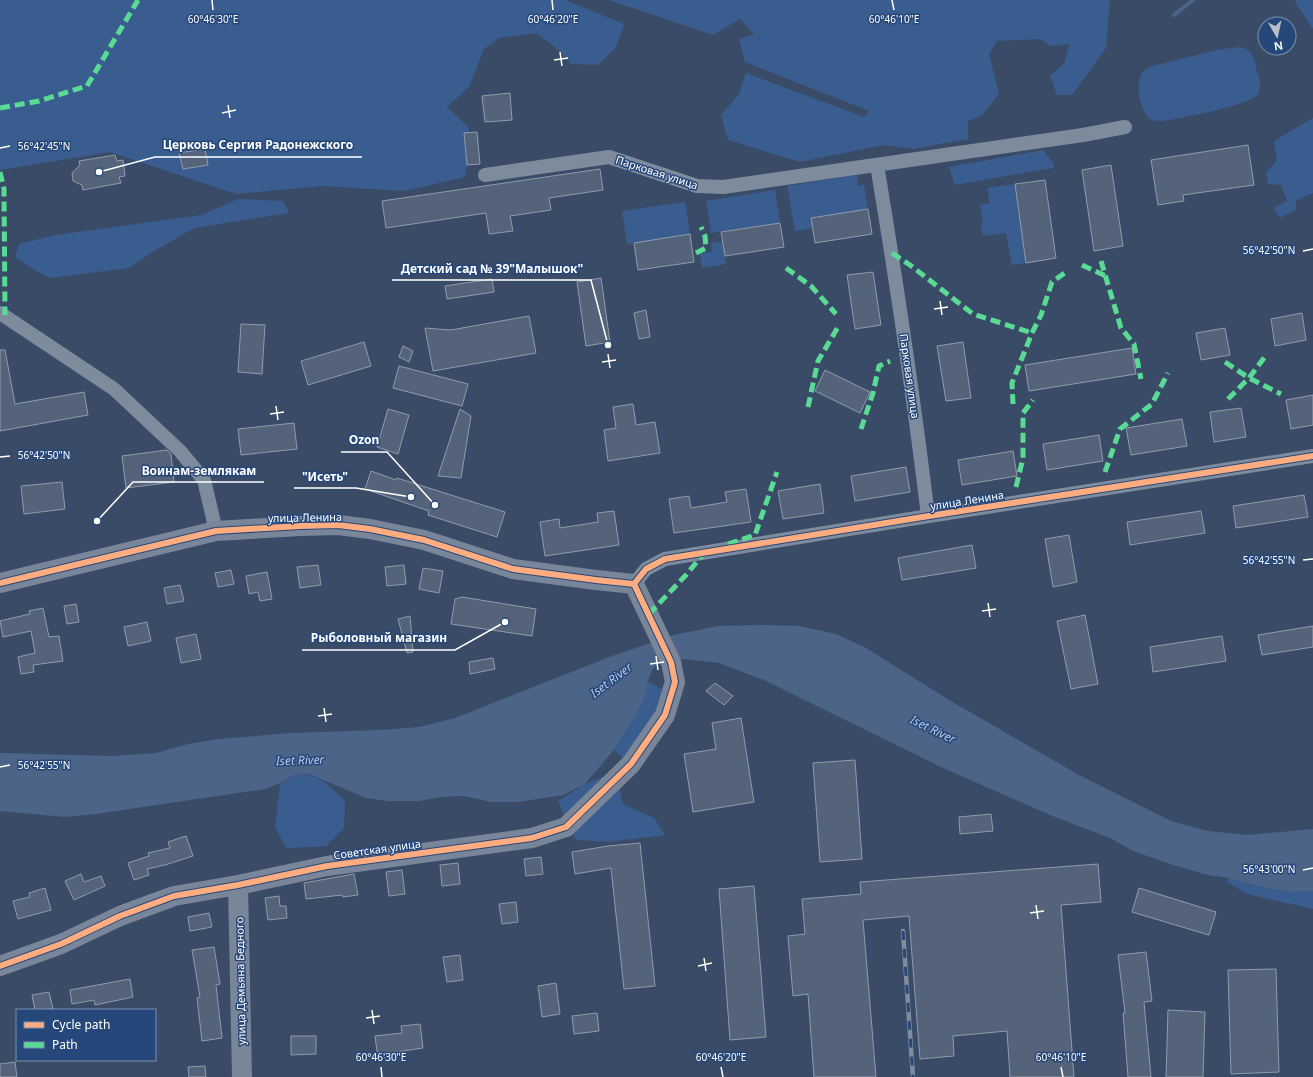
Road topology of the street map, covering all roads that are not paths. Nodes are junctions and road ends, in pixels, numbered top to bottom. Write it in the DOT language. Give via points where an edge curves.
graph roads {
  1 [pos="1126,127"];
  2 [pos="877,165"];
  3 [pos="485,175"];
  4 [pos="0,313"];
  5 [pos="1313,456"];
  6 [pos="929,516"];
  7 [pos="216,531"];
  8 [pos="0,583"];
  9 [pos="634,584"];
  10 [pos="238,885"];
  11 [pos="0,966"];
  12 [pos="242,1077"];
  1 -- 2 [label="street, Парковая улица"];
  2 -- 3 [label="street, Парковая улица" via="723,188 697,186 609,157"];
  2 -- 6 [label="street, Парковая улица"];
  4 -- 7 [label="street" via="114,389 180,451 204,480"];
  5 -- 6 [label="street, улица Ленина"];
  6 -- 9 [label="street, улица Ленина" via="666,559 646,569"];
  7 -- 8 [label="street, улица Ленина"];
  7 -- 9 [label="street, улица Ленина" via="338,525 370,529 424,540 513,569"];
  9 -- 10 [label="street, Советская улица" via="671,662 675,682 664,715 631,764 566,827 532,838 327,866"];
  10 -- 11 [label="street, Советская улица" via="174,896 120,916 61,944"];
  10 -- 12 [label="street, улица Демьяна Бедного"];
}
